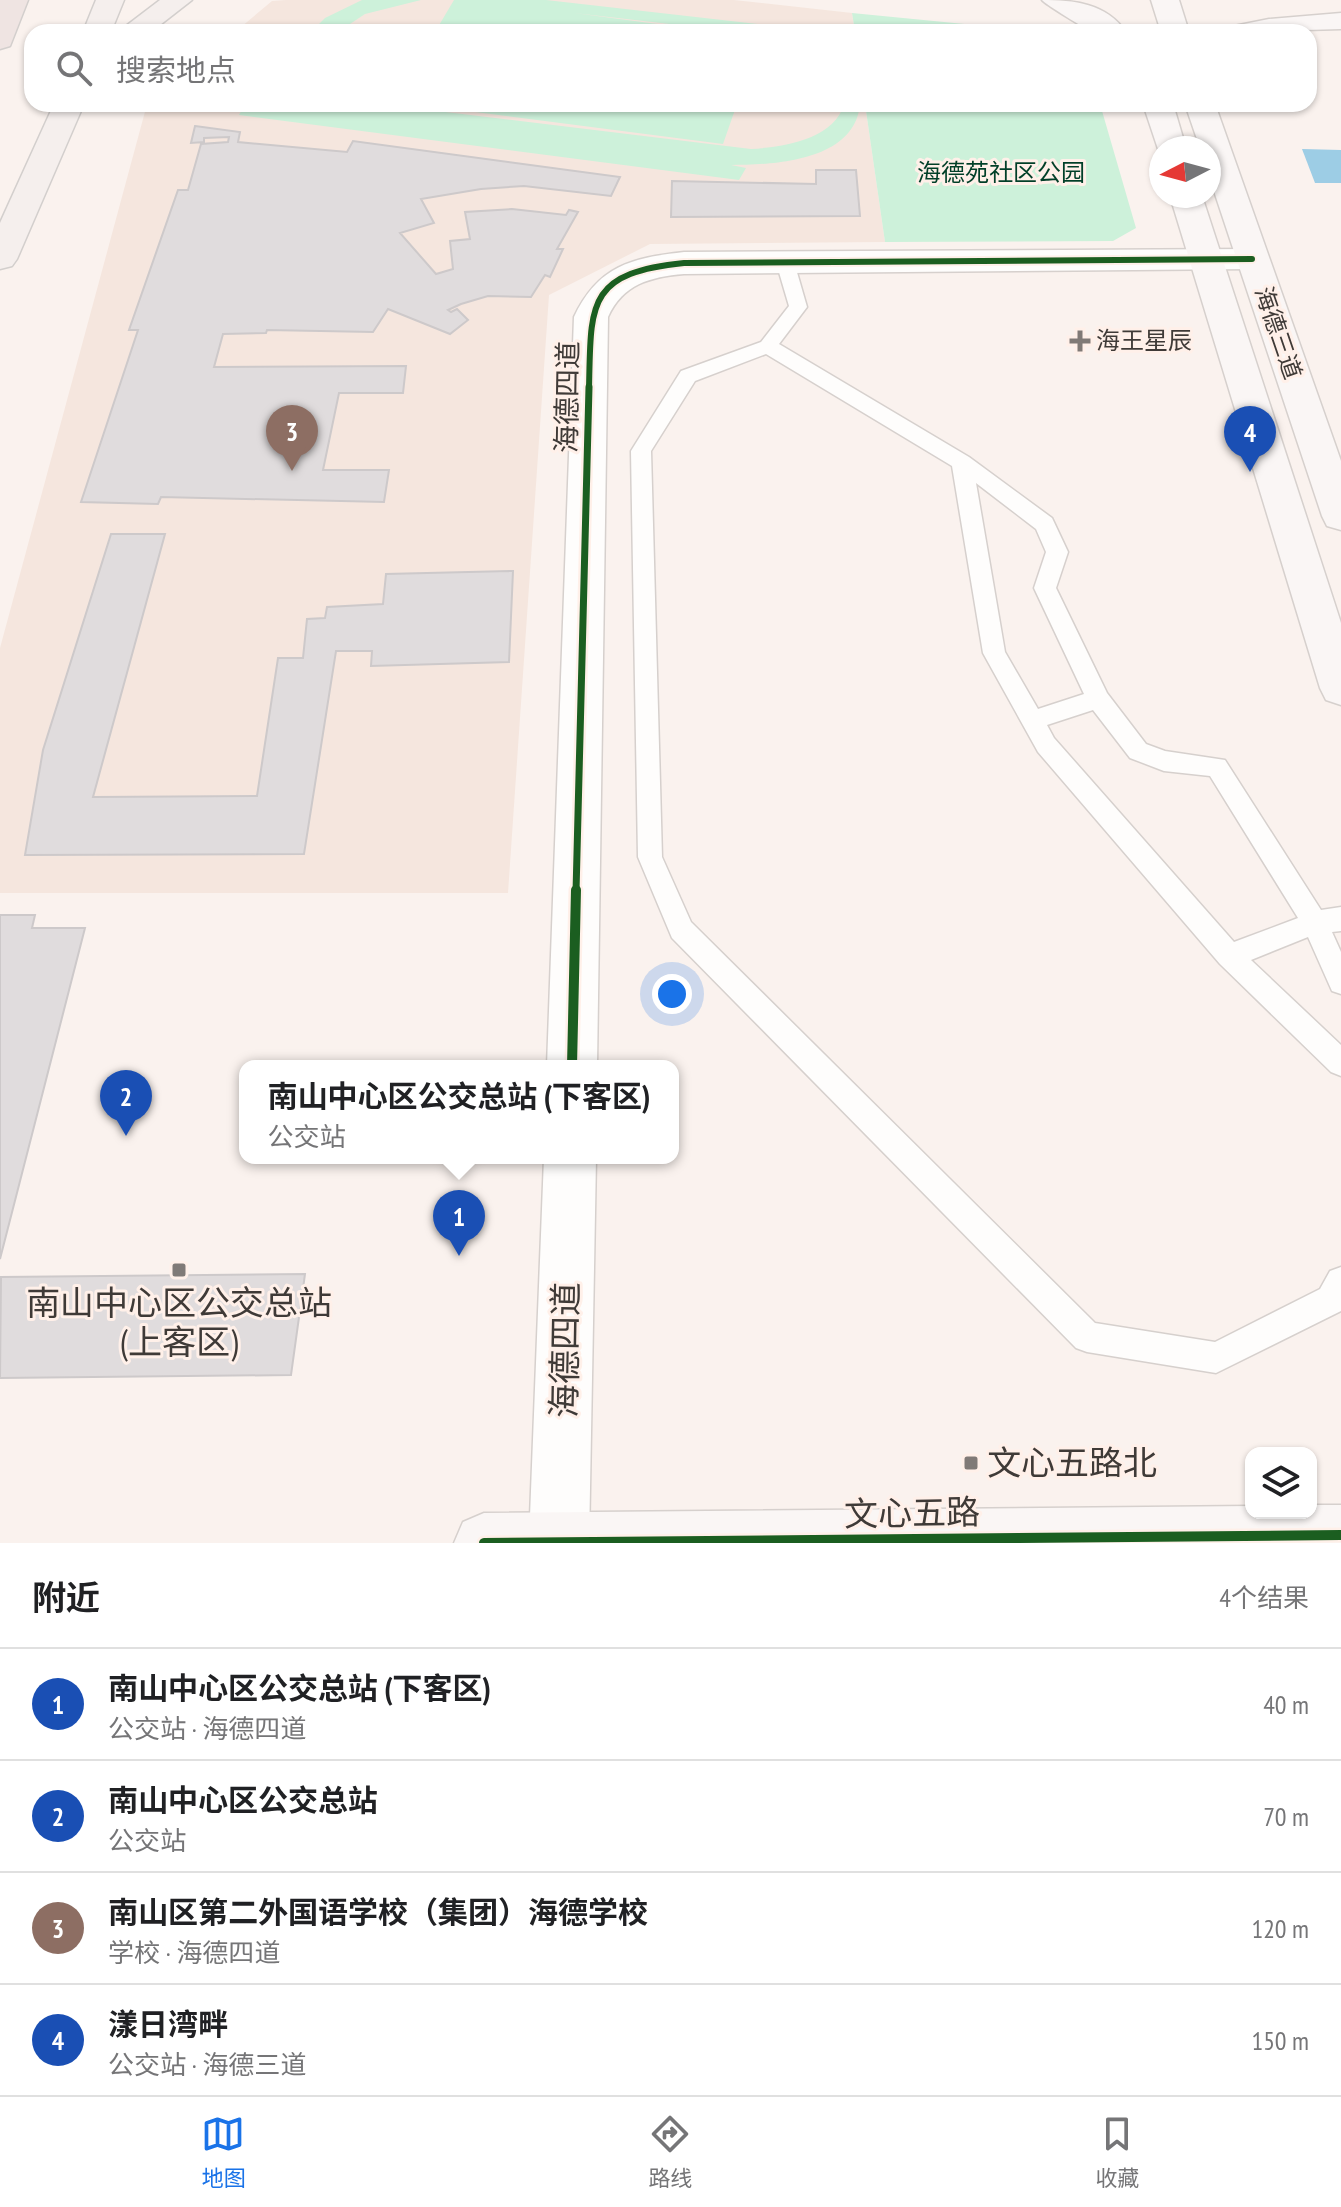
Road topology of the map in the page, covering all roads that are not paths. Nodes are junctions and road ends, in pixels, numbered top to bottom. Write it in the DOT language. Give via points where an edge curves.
graph roads {
  1 [pos="14,0"];
  2 [pos="110,0"];
  3 [pos="178,0"];
  4 [pos="1056,0"];
  5 [pos="1165,0"];
  6 [pos="1268,2"];
  7 [pos="1341,12"];
  8 [pos="1341,21"];
  9 [pos="100,24"];
  10 [pos="144,24"];
  11 [pos="1118,24"];
  12 [pos="1172,24"];
  13 [pos="1305,24"];
  14 [pos="0,40"];
  15 [pos="66,112"];
  16 [pos="1160,112"];
  17 [pos="1203,112"];
  18 [pos="1167,136"];
  19 [pos="1190,208"];
  20 [pos="0,259"];
  21 [pos="1205,259"];
  22 [pos="1252,259"];
  23 [pos="785,262"];
  24 [pos="768,346"];
  25 [pos="962,462"];
  26 [pos="1341,516"];
  27 [pos="1338,670"];
  28 [pos="1098,699"];
  29 [pos="1032,720"];
  30 [pos="1341,919"];
  31 [pos="1315,923"];
  32 [pos="1229,956"];
  33 [pos="1341,982"];
  34 [pos="572,1060"];
  35 [pos="1341,1063"];
  36 [pos="570,1164"];
  37 [pos="1341,1282"];
  38 [pos="1341,1535"];
  39 [pos="559,1542"];
  40 [pos="484,1543"];
  1 -- 14 [label="highway"];
  2 -- 9 [label="main road"];
  3 -- 10 [label="main road"];
  4 -- 11 [label="main road"];
  5 -- 12 [label="main road"];
  6 -- 7 [label="main road"];
  8 -- 13 [label="main road"];
  15 -- 20 [label="main road"];
  16 -- 18 [label="main road"];
  17 -- 22 [label="main road, 海德三道"];
  19 -- 21 [label="main road, 海德三道"];
  21 -- 22 [label="street, 海德四道"];
  21 -- 23 [label="street, 海德四道"];
  21 -- 27 [label="main road, 海德三道"];
  22 -- 26 [label="main road, 海德三道"];
  23 -- 24 [label="lane" via="798,307"];
  23 -- 34 [label="street, 海德四道" via="651,266 610,285 591,317"];
  24 -- 25 [label="lane"];
  24 -- 37 [label="lane" via="688,376 641,451 650,857 681,930 1087,1337 1216,1358 1331,1300"];
  25 -- 28 [label="lane" via="1045,524 1057,552 1045,588"];
  25 -- 29 [label="lane" via="994,653"];
  28 -- 29 [label="lane"];
  28 -- 31 [label="lane" via="1138,751 1164,761 1217,767"];
  29 -- 32 [label="lane" via="1046,745"];
  30 -- 31 [label="lane"];
  31 -- 32 [label="lane"];
  31 -- 33 [label="lane"];
  32 -- 35 [label="lane"];
  36 -- 39 [label="street, 海德四道"];
  38 -- 39 [label="main road, 文心五路"];
  39 -- 40 [label="main road, 文心五路"];
}
